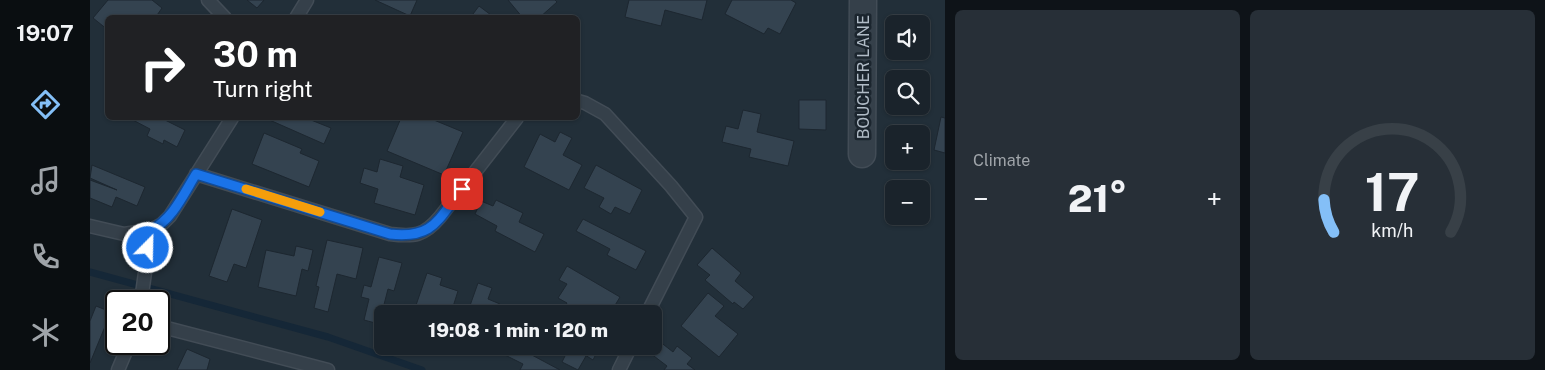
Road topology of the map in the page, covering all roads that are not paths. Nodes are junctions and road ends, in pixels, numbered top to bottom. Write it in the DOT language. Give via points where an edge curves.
graph roads {
  1 [pos="208,0"];
  2 [pos="307,0"];
  3 [pos="863,0"];
  4 [pos="222,15"];
  5 [pos="298,15"];
  6 [pos="580,102"];
  7 [pos="231,120"];
  8 [pos="515,120"];
  9 [pos="862,154"];
  10 [pos="196,174"];
  11 [pos="90,226"];
  12 [pos="151,230"];
  13 [pos="143,290"];
  14 [pos="652,305"];
  15 [pos="170,329"];
  16 [pos="124,355"];
  17 [pos="626,355"];
  18 [pos="118,370"];
  19 [pos="328,370"];
  20 [pos="619,370"];
  1 -- 4 [label="lane"];
  2 -- 5 [label="lane"];
  3 -- 9 [label="street, BOUCHER LANE"];
  6 -- 14 [label="lane" via="604,114 696,217"];
  7 -- 10 [label="lane"];
  8 -- 10 [label="lane" via="440,218 418,234 390,234"];
  10 -- 12 [label="lane" via="170,216"];
  11 -- 12 [label="lane" via="124,234"];
  12 -- 13 [label="lane"];
  15 -- 19 [label="lane"];
  16 -- 18 [label="lane"];
  17 -- 20 [label="lane"];
}
